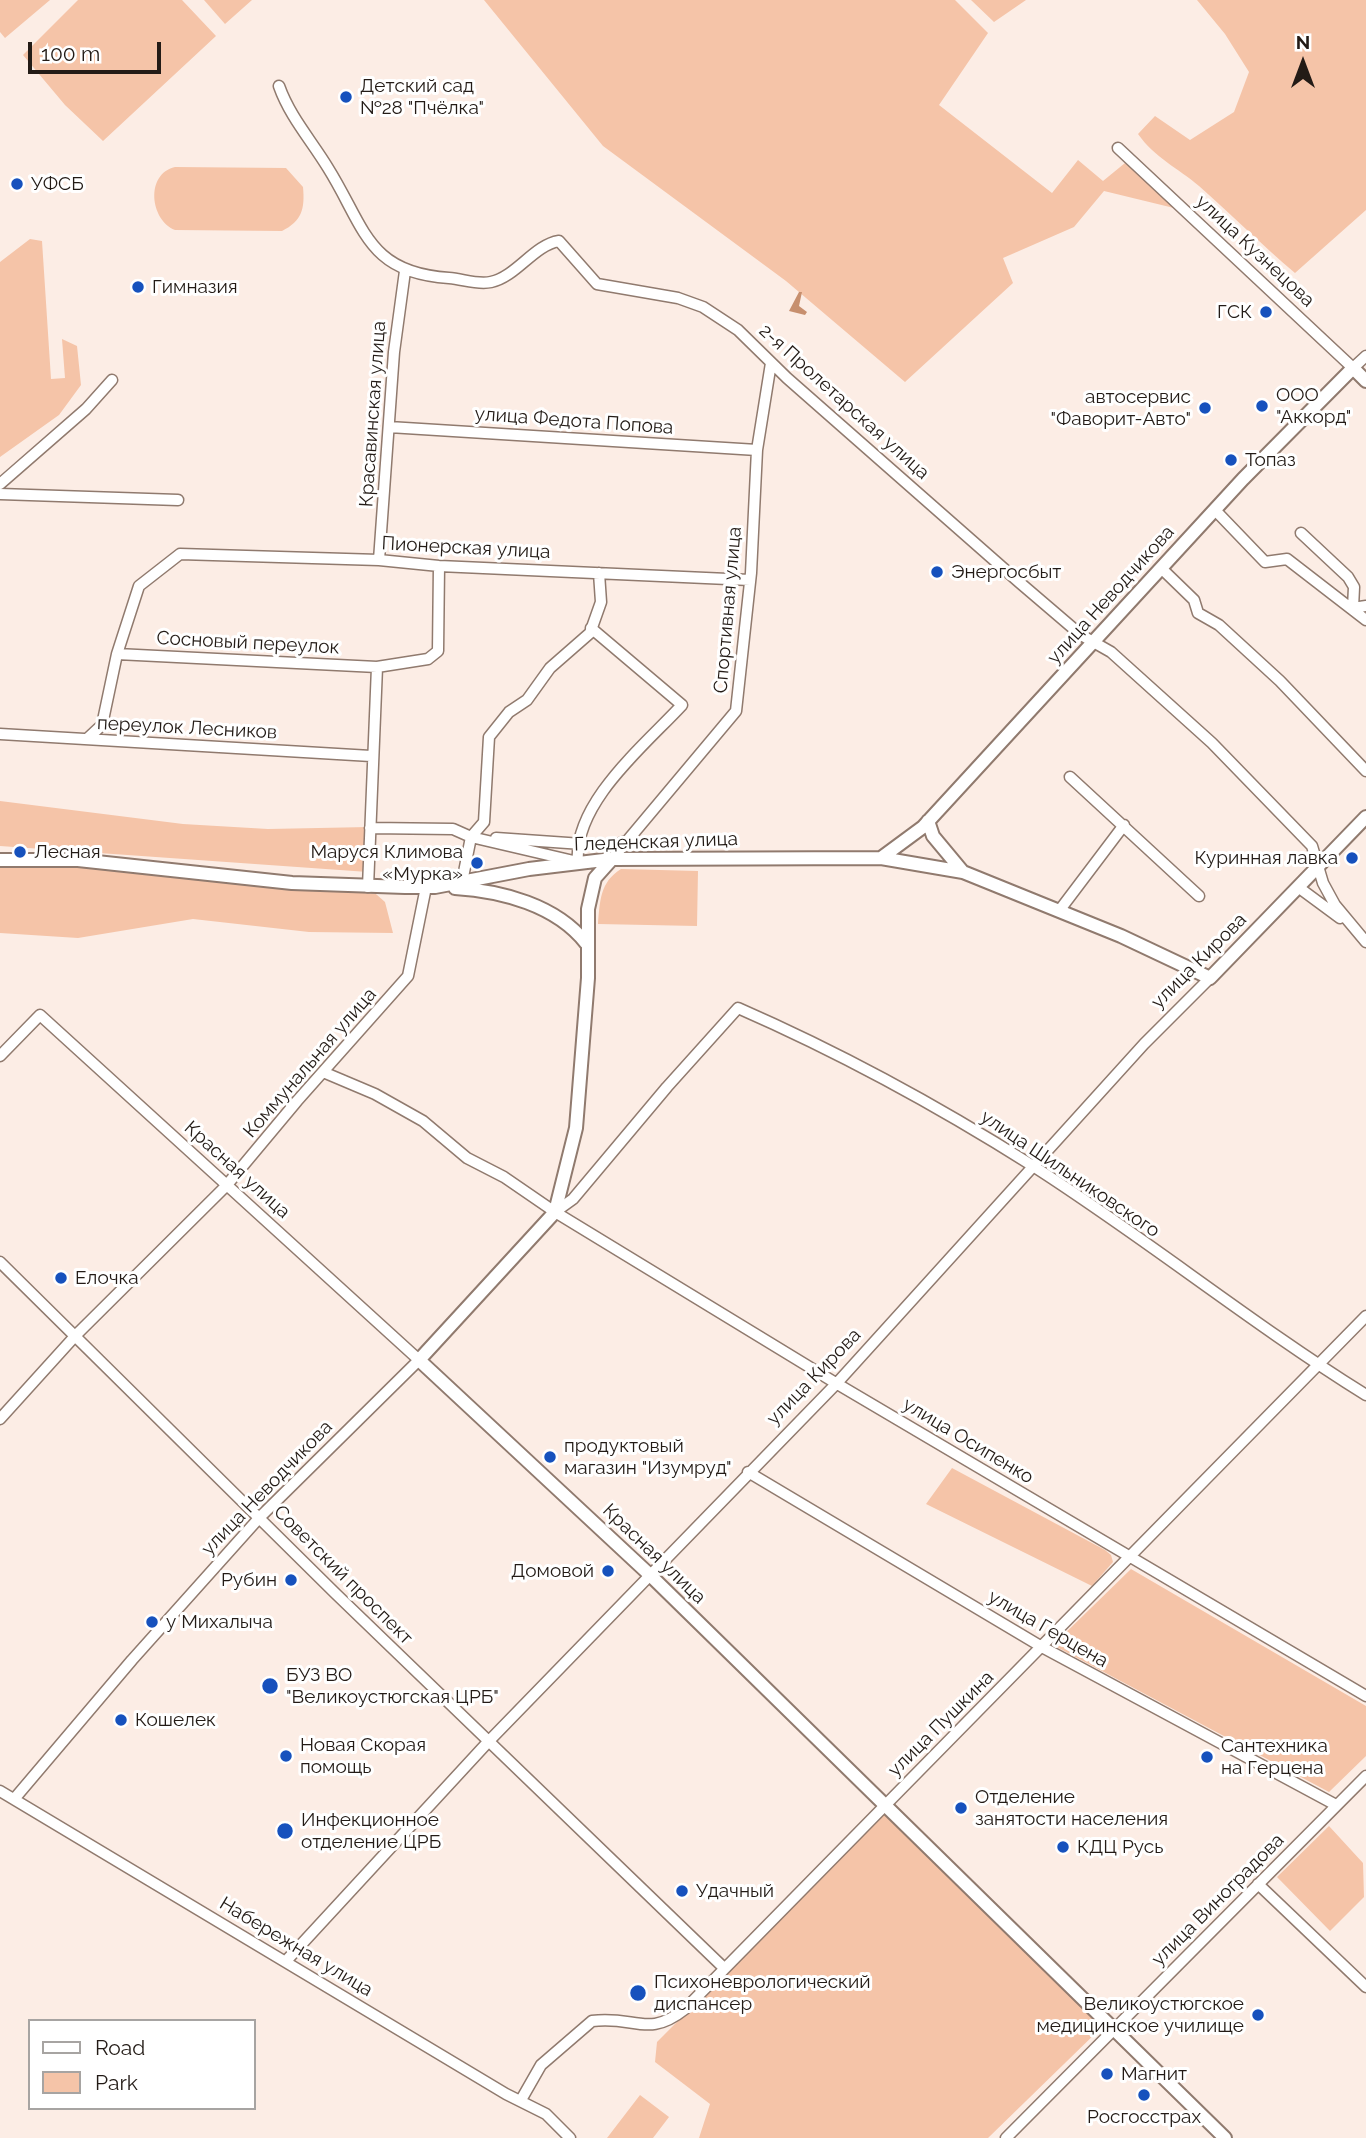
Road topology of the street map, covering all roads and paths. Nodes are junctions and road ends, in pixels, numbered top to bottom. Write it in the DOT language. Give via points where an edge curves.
graph roads {
  1 [pos="279,86"];
  2 [pos="1118,148"];
  3 [pos="405,271"];
  4 [pos="1366,356"];
  5 [pos="771,363"];
  6 [pos="1353,368"];
  7 [pos="112,380"];
  8 [pos="1366,382"];
  9 [pos="388,427"];
  10 [pos="757,450"];
  11 [pos="0,484"];
  12 [pos="0,494"];
  13 [pos="178,500"];
  14 [pos="1215,510"];
  15 [pos="1301,533"];
  16 [pos="379,560"];
  17 [pos="439,566"];
  18 [pos="1161,568"];
  19 [pos="599,573"];
  20 [pos="750,580"];
  21 [pos="1366,606"];
  22 [pos="1353,608"];
  23 [pos="1366,620"];
  24 [pos="591,628"];
  25 [pos="1093,643"];
  26 [pos="117,654"];
  27 [pos="377,667"];
  28 [pos="0,734"];
  29 [pos="87,739"];
  30 [pos="371,756"];
  31 [pos="1366,771"];
  32 [pos="1070,777"];
  33 [pos="1366,817"];
  34 [pos="928,821"];
  35 [pos="1124,825"];
  36 [pos="370,828"];
  37 [pos="471,837"];
  38 [pos="630,840"];
  39 [pos="579,843"];
  40 [pos="881,858"];
  41 [pos="612,859"];
  42 [pos="0,860"];
  43 [pos="578,862"];
  44 [pos="1318,866"];
  45 [pos="963,872"];
  46 [pos="462,882"];
  47 [pos="368,887"];
  48 [pos="430,887"];
  49 [pos="1298,887"];
  50 [pos="1199,896"];
  51 [pos="1059,911"];
  52 [pos="1346,922"];
  53 [pos="1366,942"];
  54 [pos="586,943"];
  55 [pos="1210,978"];
  56 [pos="738,1008"];
  57 [pos="0,1056"];
  58 [pos="323,1072"];
  59 [pos="1034,1167"];
  60 [pos="226,1186"];
  61 [pos="555,1212"];
  62 [pos="0,1262"];
  63 [pos="1366,1316"];
  64 [pos="76,1335"];
  65 [pos="419,1360"];
  66 [pos="1320,1366"];
  67 [pos="837,1384"];
  68 [pos="1366,1395"];
  69 [pos="0,1419"];
  70 [pos="748,1472"];
  71 [pos="260,1517"];
  72 [pos="1130,1558"];
  73 [pos="650,1575"];
  74 [pos="1042,1647"];
  75 [pos="1366,1696"];
  76 [pos="488,1742"];
  77 [pos="1366,1776"];
  78 [pos="0,1791"];
  79 [pos="15,1798"];
  80 [pos="885,1805"];
  81 [pos="1336,1805"];
  82 [pos="1258,1884"];
  83 [pos="286,1961"];
  84 [pos="724,1968"];
  85 [pos="1366,1987"];
  86 [pos="1115,2030"];
  87 [pos="521,2100"];
  88 [pos="570,2138"];
  89 [pos="1006,2138"];
  90 [pos="1225,2138"];
  1 -- 3 [label="street, 2-я Пролетарская улица" via="286,106 330,170 363,232 390,263"];
  2 -- 6 [label="street, улица Кузнецова"];
  3 -- 5 [label="street, 2-я Пролетарская улица" via="496,281 559,241 597,284 703,307 738,330"];
  3 -- 9 [label="street, Красавинская улица"];
  4 -- 6 [label="street, улица Неводчикова"];
  5 -- 10 [label="street, Спортивная улица"];
  5 -- 25 [label="street, 2-я Пролетарская улица"];
  6 -- 8 [label="main road, улица Кузнецова"];
  6 -- 14 [label="main road, улица Неводчикова"];
  7 -- 11 [label="street" via="86,409"];
  9 -- 10 [label="street, улица Федота Попова"];
  9 -- 16 [label="street, Красавинская улица"];
  10 -- 20 [label="street, Спортивная улица"];
  12 -- 13 [label="street"];
  14 -- 18 [label="main road, улица Неводчикова"];
  14 -- 22 [label="street" via="1265,562 1287,559"];
  15 -- 22 [label="street" via="1348,577 1354,587"];
  16 -- 17 [label="street, Пионерская улица"];
  16 -- 26 [label="street, Пионерская улица" via="180,554 139,586"];
  17 -- 19 [label="street, Пионерская улица"];
  17 -- 27 [label="street" via="438,651 428,659"];
  18 -- 25 [label="main road, улица Неводчикова"];
  18 -- 31 [label="street" via="1194,600 1199,613 1220,625 1270,671"];
  19 -- 20 [label="street, Пионерская улица"];
  19 -- 24 [label="street" via="601,602"];
  20 -- 38 [label="street, Спортивная улица" via="736,711"];
  21 -- 22 [label="street"];
  22 -- 23 [label="street"];
  24 -- 37 [label="street" via="489,737 484,822"];
  24 -- 39 [label="street" via="682,705 593,803"];
  25 -- 34 [label="main road, улица Неводчикова"];
  25 -- 44 [label="street, 2-я Пролетарская улица" via="1111,652 1212,743 1312,846"];
  26 -- 27 [label="street, Сосновый переулок"];
  26 -- 29 [label="street" via="102,725"];
  27 -- 30 [label="street"];
  28 -- 29 [label="street, переулок Лесников"];
  29 -- 30 [label="street, переулок Лесников"];
  30 -- 36 [label="street"];
  32 -- 35 [label="street"];
  33 -- 44 [label="main road, улица Кирова"];
  34 -- 40 [label="main road, улица Неводчикова"];
  34 -- 45 [label="main road" via="933,836"];
  35 -- 50 [label="street"];
  35 -- 51 [label="street"];
  36 -- 37 [label="street" via="453,829"];
  36 -- 47 [label="street"];
  37 -- 39 [label="street"];
  37 -- 43 [label="street"];
  37 -- 46 [label="street"];
  38 -- 39 [label="street" via="611,846"];
  38 -- 41 [label="street, Спортивная улица"];
  39 -- 43 [label="street"];
  40 -- 41 [label="main road, Гледенская улица"];
  40 -- 45 [label="main road, Гледенская улица"];
  41 -- 43 [label="main road, Гледенская улица"];
  41 -- 54 [label="main road, улица Неводчикова" via="591,890"];
  42 -- 47 [label="main road, Гледенская улица" via="78,860"];
  43 -- 46 [label="main road, Гледенская улица"];
  44 -- 49 [label="main road, улица Кирова"];
  44 -- 52 [label="street, 2-я Пролетарская улица"];
  45 -- 51 [label="main road, Гледенская улица"];
  46 -- 48 [label="main road, Гледенская улица"];
  47 -- 48 [label="main road, Гледенская улица"];
  48 -- 54 [label="main road" via="492,893 520,901 566,923"];
  48 -- 58 [label="street, Коммунальная улица" via="408,976"];
  49 -- 52 [label="street, 2-я Пролетарская улица"];
  49 -- 55 [label="main road, улица Кирова"];
  51 -- 55 [label="main road, Гледенская улица"];
  52 -- 53 [label="street, 2-я Пролетарская улица"];
  54 -- 61 [label="main road, улица Неводчикова" via="588,991 576,1128"];
  55 -- 59 [label="street, улица Кирова"];
  56 -- 59 [label="street, улица Шильниковского" via="892,1082"];
  56 -- 61 [label="street, улица Неводчикова" via="573,1199"];
  57 -- 60 [label="street, Красная улица" via="40,1015"];
  58 -- 60 [label="street, Коммунальная улица"];
  58 -- 61 [label="street, улица Осипенко" via="423,1121 467,1158"];
  59 -- 66 [label="street, улица Шильниковского"];
  59 -- 67 [label="street, улица Кирова"];
  60 -- 64 [label="street, Коммунальная улица"];
  60 -- 65 [label="street, Красная улица"];
  61 -- 65 [label="main road, улица Неводчикова"];
  61 -- 67 [label="street, улица Осипенко"];
  62 -- 64 [label="street, Советский проспект"];
  63 -- 66 [label="street, улица Пушкина"];
  64 -- 69 [label="street, Коммунальная улица"];
  64 -- 71 [label="street, Советский проспект"];
  65 -- 71 [label="street, улица Неводчикова"];
  65 -- 73 [label="main road, Красная улица"];
  66 -- 68 [label="street, улица Шильниковского"];
  66 -- 72 [label="street, улица Пушкина"];
  67 -- 70 [label="street, улица Кирова"];
  67 -- 72 [label="street, улица Осипенко"];
  70 -- 73 [label="street, улица Кирова"];
  70 -- 74 [label="street, улица Герцена"];
  71 -- 76 [label="street, Советский проспект"];
  71 -- 79 [label="street, улица Неводчикова"];
  72 -- 74 [label="street, улица Пушкина"];
  72 -- 75 [label="street, улица Осипенко"];
  73 -- 76 [label="street, улица Кирова"];
  73 -- 80 [label="main road, Красная улица"];
  74 -- 80 [label="street, улица Пушкина"];
  74 -- 81 [label="street, улица Герцена"];
  76 -- 83 [label="street, улица Кирова"];
  76 -- 84 [label="street, Советский проспект"];
  77 -- 81 [label="street, улица Виноградова"];
  78 -- 79 [label="street, Набережная улица"];
  79 -- 83 [label="street, Набережная улица"];
  80 -- 84 [label="street, улица Пушкина"];
  80 -- 86 [label="main road, Красная улица"];
  81 -- 82 [label="street, улица Виноградова"];
  82 -- 85 [label="street"];
  82 -- 86 [label="street, улица Виноградова"];
  83 -- 87 [label="street, Набережная улица"];
  84 -- 87 [label="street, улица Пушкина" via="667,2023 650,2026 608,2019 584,2025 541,2065"];
  86 -- 89 [label="street, улица Виноградова"];
  86 -- 90 [label="main road, Красная улица"];
  87 -- 88 [label="street, Набережная улица" via="546,2113"];
}
